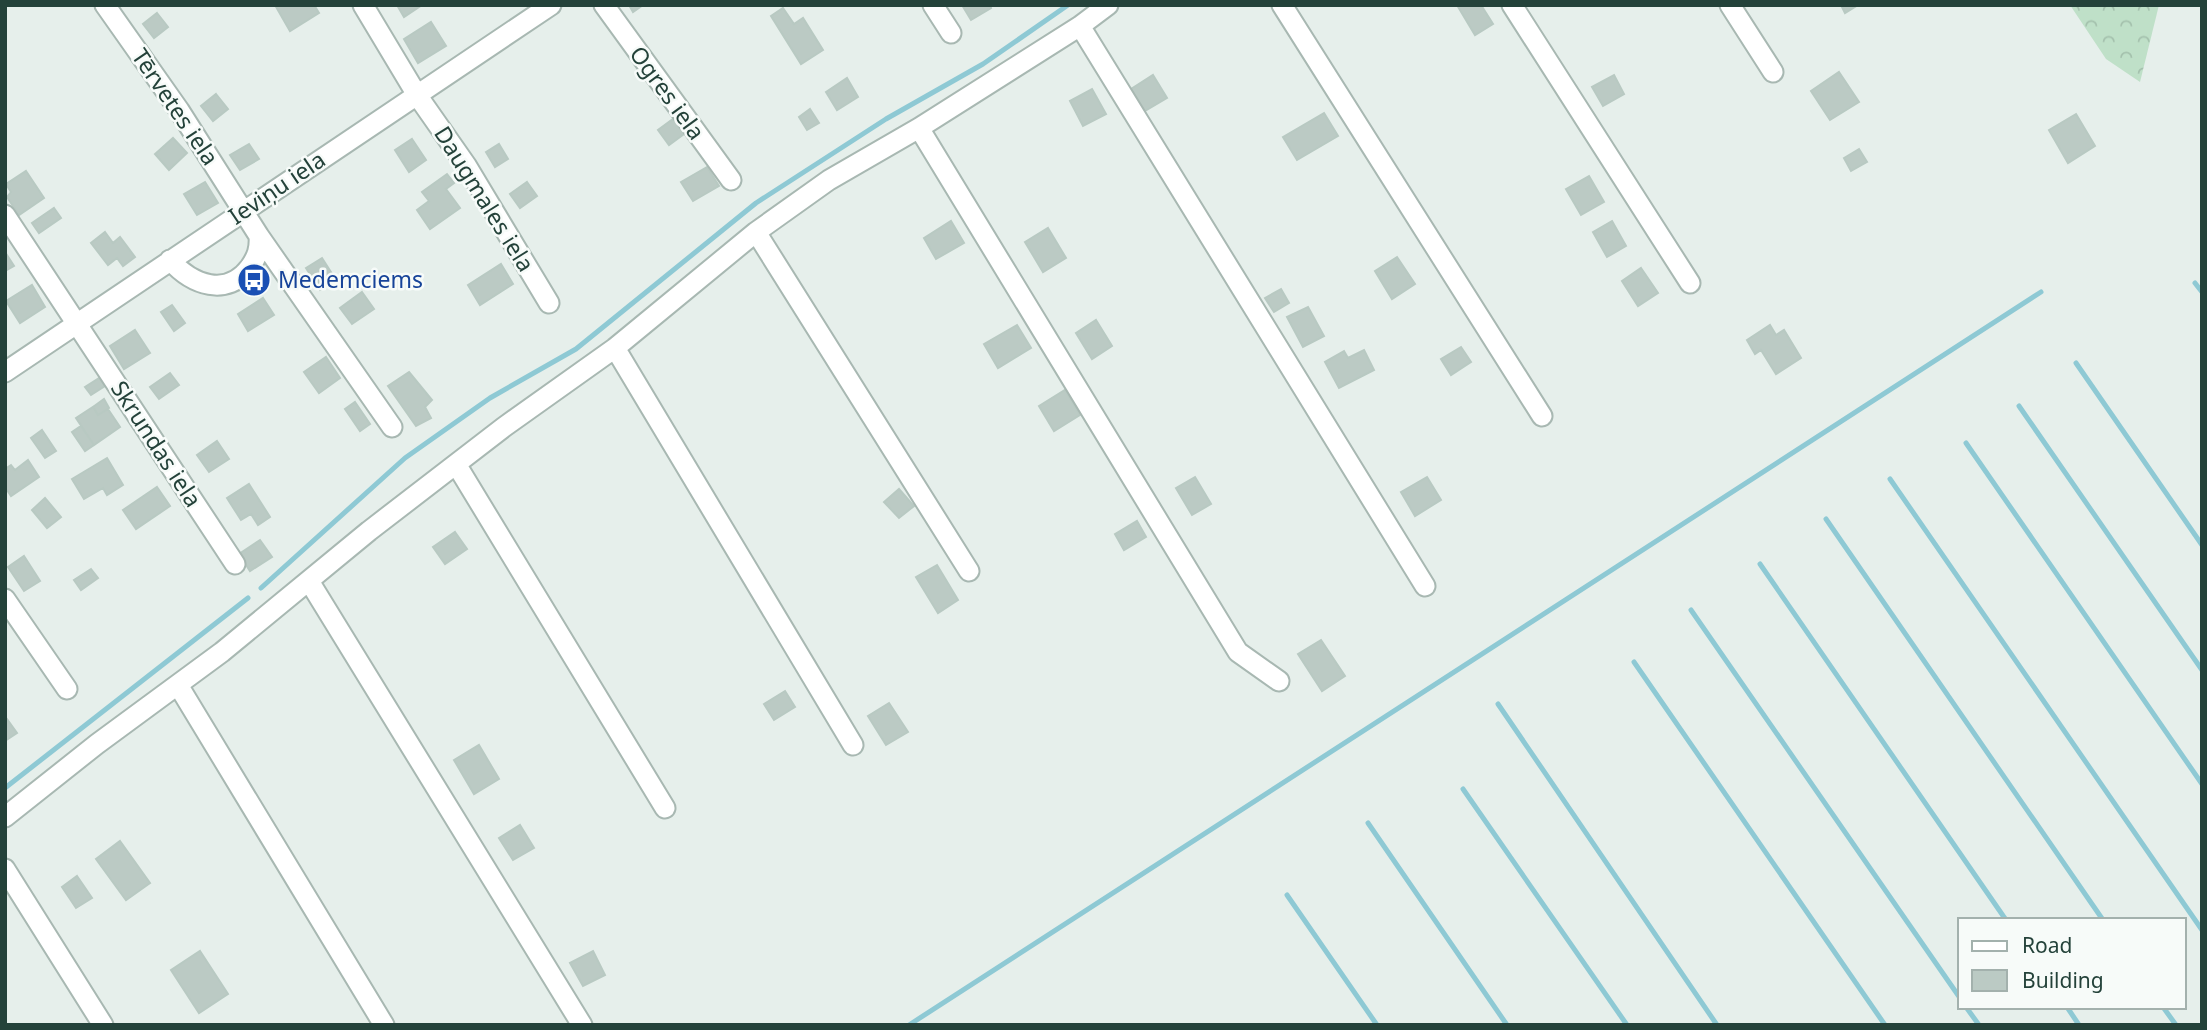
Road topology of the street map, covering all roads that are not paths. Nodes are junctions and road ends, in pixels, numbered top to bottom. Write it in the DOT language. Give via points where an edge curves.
graph roads {
  1 [pos="105,5"];
  2 [pos="363,5"];
  3 [pos="551,5"];
  4 [pos="604,5"];
  5 [pos="933,5"];
  6 [pos="1108,5"];
  7 [pos="1282,5"];
  8 [pos="1512,5"];
  9 [pos="1730,5"];
  10 [pos="1080,26"];
  11 [pos="951,33"];
  12 [pos="1773,72"];
  13 [pos="417,95"];
  14 [pos="919,128"];
  15 [pos="731,180"];
  16 [pos="244,210"];
  17 [pos="5,215"];
  18 [pos="755,232"];
  19 [pos="259,236"];
  20 [pos="170,260"];
  21 [pos="1690,283"];
  22 [pos="549,303"];
  23 [pos="78,325"];
  24 [pos="615,348"];
  25 [pos="5,372"];
  26 [pos="1542,416"];
  27 [pos="392,427"];
  28 [pos="456,464"];
  29 [pos="235,564"];
  30 [pos="970,571"];
  31 [pos="309,581"];
  32 [pos="1425,586"];
  33 [pos="5,599"];
  34 [pos="1279,681"];
  35 [pos="178,685"];
  36 [pos="66,689"];
  37 [pos="853,745"];
  38 [pos="664,808"];
  39 [pos="5,817"];
  40 [pos="5,869"];
  41 [pos="103,1025"];
  42 [pos="384,1025"];
  43 [pos="582,1025"];
  1 -- 16 [label="street, Tērvetes iela"];
  2 -- 13 [label="street, Daugmales iela"];
  3 -- 13 [label="street, Ieviņu iela"];
  4 -- 15 [label="street, Ogres iela"];
  5 -- 11 [label="street"];
  6 -- 10 [label="street"];
  7 -- 26 [label="street"];
  8 -- 21 [label="street"];
  9 -- 12 [label="street"];
  10 -- 14 [label="street"];
  10 -- 32 [label="street"];
  13 -- 16 [label="street, Ieviņu iela"];
  13 -- 22 [label="street, Daugmales iela" via="466,165"];
  14 -- 18 [label="street" via="829,180"];
  14 -- 34 [label="street" via="1238,652"];
  16 -- 19 [label="street, Tērvetes iela"];
  16 -- 20 [label="street, Ieviņu iela"];
  17 -- 23 [label="street, Skrundas iela"];
  18 -- 24 [label="street"];
  18 -- 30 [label="street"];
  19 -- 20 [label="street" via="260,246 251,265 239,280 227,285 202,284"];
  19 -- 27 [label="street, Tērvetes iela"];
  20 -- 23 [label="street, Ieviņu iela"];
  23 -- 25 [label="street, Ieviņu iela"];
  23 -- 29 [label="street, Skrundas iela"];
  24 -- 28 [label="street"];
  24 -- 37 [label="street"];
  28 -- 31 [label="street"];
  28 -- 38 [label="street"];
  31 -- 35 [label="street"];
  31 -- 43 [label="street"];
  33 -- 36 [label="street"];
  35 -- 39 [label="street"];
  35 -- 42 [label="street"];
  40 -- 41 [label="street"];
}
